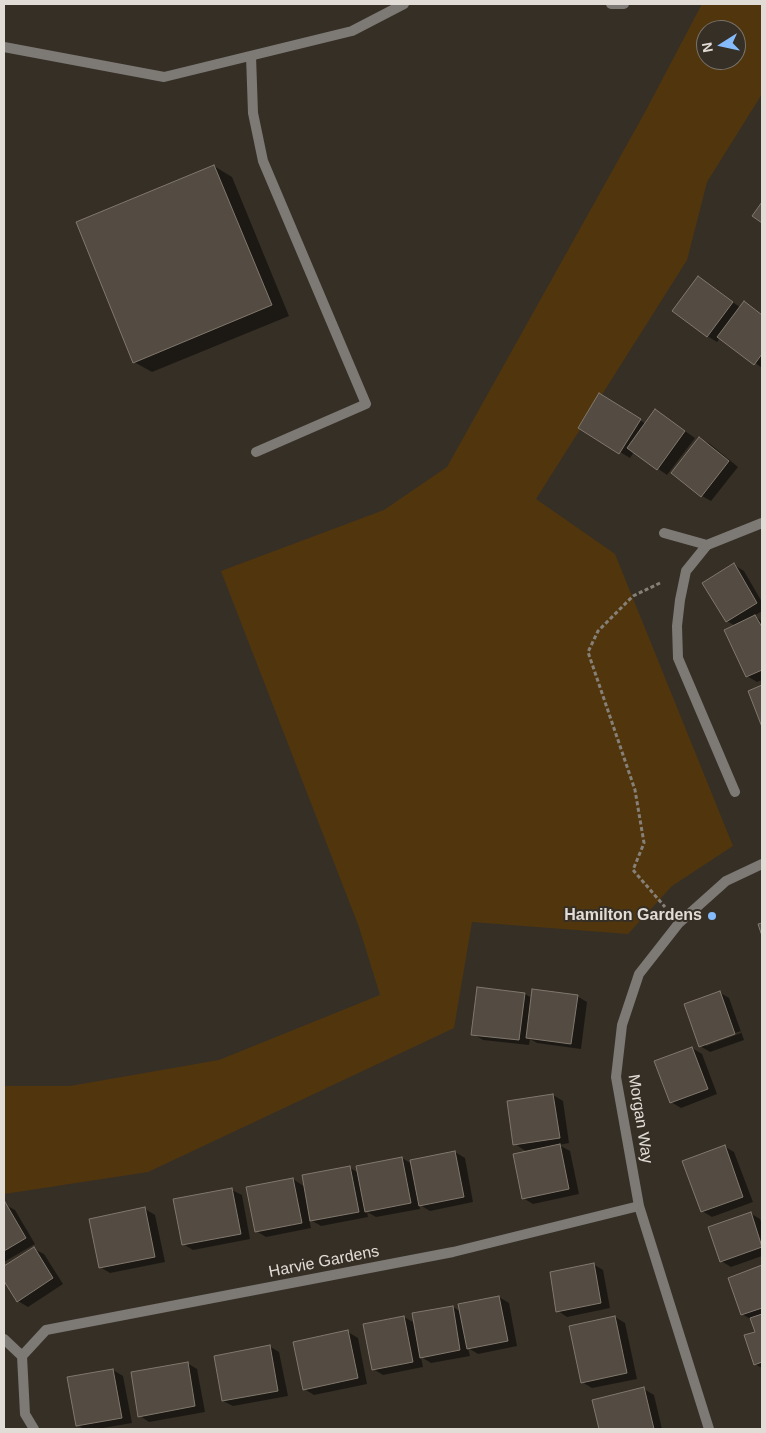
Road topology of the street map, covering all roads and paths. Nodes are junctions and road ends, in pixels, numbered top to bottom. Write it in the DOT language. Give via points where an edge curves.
graph roads {
  1 [pos="404,4"];
  2 [pos="611,4"];
  3 [pos="624,4"];
  4 [pos="4,47"];
  5 [pos="251,56"];
  6 [pos="256,452"];
  7 [pos="762,523"];
  8 [pos="664,532"];
  9 [pos="707,545"];
  10 [pos="686,571"];
  11 [pos="735,792"];
  12 [pos="762,864"];
  13 [pos="679,923"];
  14 [pos="639,1206"];
  15 [pos="4,1339"];
  16 [pos="22,1356"];
  17 [pos="34,1429"];
  18 [pos="708,1429"];
  1 -- 5 [label="street" via="352,31"];
  2 -- 3 [label="street"];
  4 -- 5 [label="street" via="164,78"];
  5 -- 6 [label="street" via="253,113 263,161 366,404"];
  7 -- 9 [label="street"];
  8 -- 9 [label="street"];
  9 -- 10 [label="street"];
  10 -- 11 [label="street" via="677,626 678,658"];
  10 -- 13 [label="path" via="633,596 598,631 588,652 635,790 644,843 633,870"];
  12 -- 13 [label="street, Morgan Way" via="726,882"];
  13 -- 14 [label="street, Morgan Way" via="639,974 622,1025 616,1077"];
  14 -- 16 [label="street, Harvie Gardens" via="453,1252 46,1330"];
  14 -- 18 [label="street, Morgan Way"];
  15 -- 16 [label="street"];
  16 -- 17 [label="street" via="25,1414"];
}
